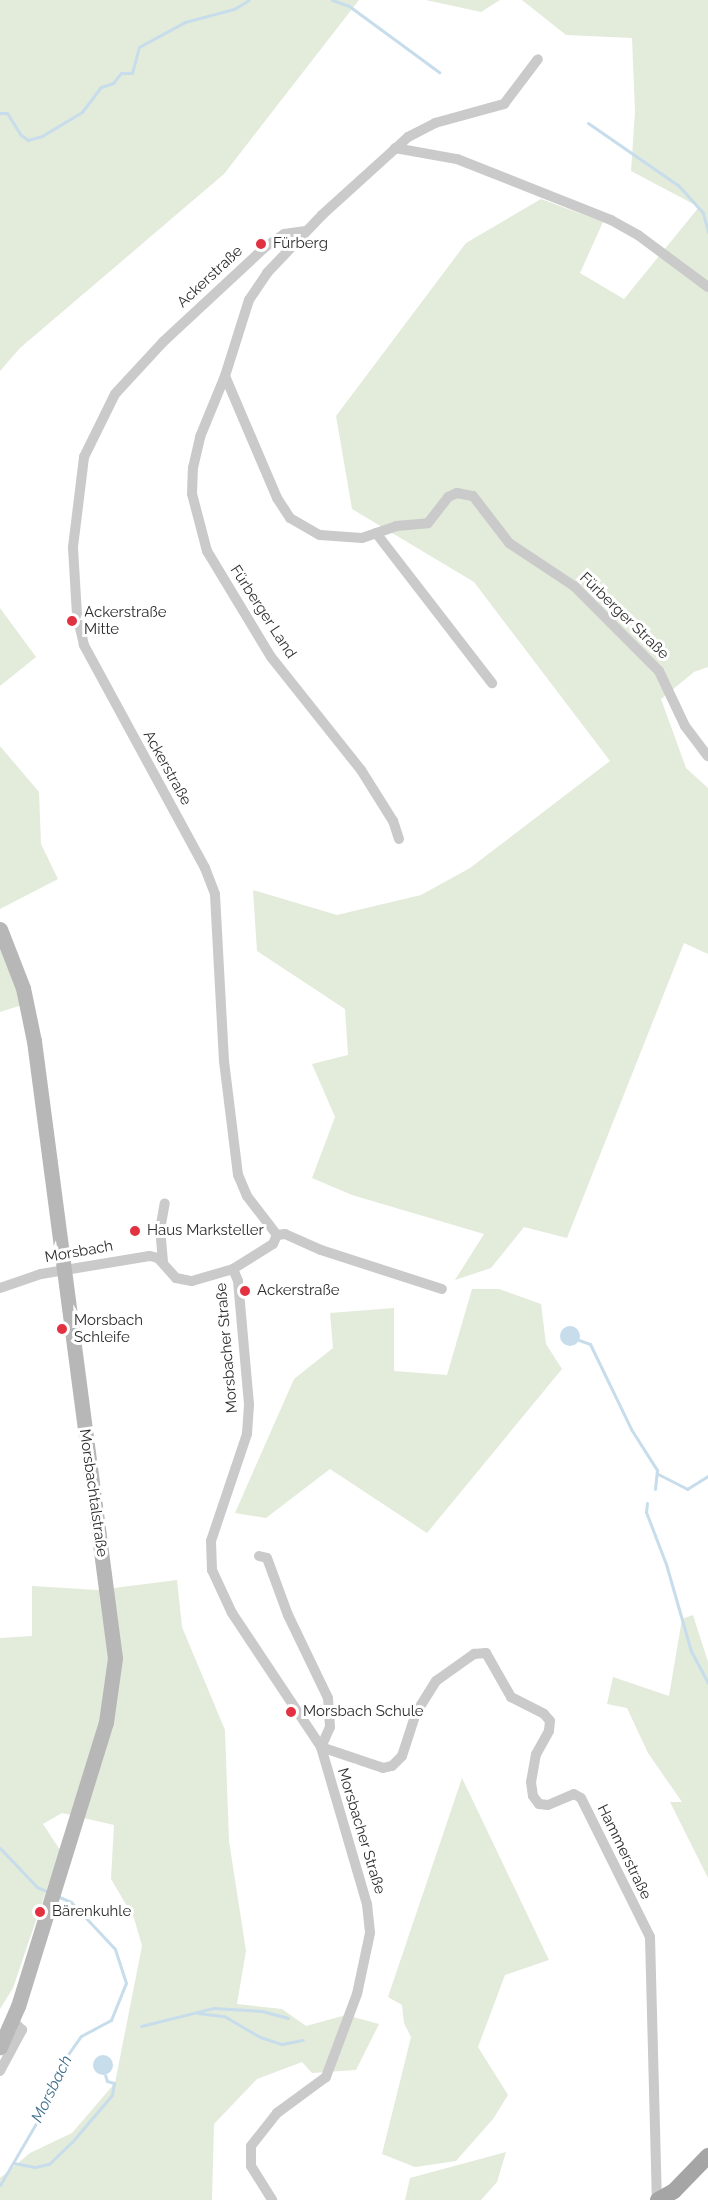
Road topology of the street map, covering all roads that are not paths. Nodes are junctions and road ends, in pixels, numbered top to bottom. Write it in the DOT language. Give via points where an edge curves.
graph roads {
  1 [pos="538,59"];
  2 [pos="395,148"];
  3 [pos="306,231"];
  4 [pos="708,287"];
  5 [pos="225,376"];
  6 [pos="376,533"];
  7 [pos="492,683"];
  8 [pos="708,756"];
  9 [pos="399,839"];
  10 [pos="0,929"];
  11 [pos="165,1203"];
  12 [pos="277,1235"];
  13 [pos="163,1262"];
  14 [pos="233,1269"];
  15 [pos="63,1271"];
  16 [pos="0,1288"];
  17 [pos="442,1289"];
  18 [pos="259,1556"];
  19 [pos="321,1747"];
  20 [pos="12,2020"];
  21 [pos="0,2047"];
  22 [pos="0,2071"];
  23 [pos="708,2156"];
  24 [pos="272,2200"];
  25 [pos="657,2200"];
  1 -- 2 [label="street" via="504,104 435,123"];
  2 -- 3 [label="street"];
  2 -- 4 [label="street" via="457,159 611,220 638,235"];
  3 -- 5 [label="street" via="249,300"];
  3 -- 12 [label="street, Ackerstraße" via="284,234 264,248 163,342 115,394 84,457 73,547 76,615 84,645 205,868 214,894 224,1061 238,1175 247,1196"];
  5 -- 6 [label="street, Fürberger Straße" via="277,498 290,518 320,535 362,538"];
  5 -- 9 [label="street, Fürberger Land" via="200,437 193,468 192,494 207,551 271,657 361,770 393,821"];
  6 -- 7 [label="street"];
  6 -- 8 [label="street, Fürberger Straße" via="396,526 428,523 448,497 457,493 472,496 509,543 574,586 659,671 685,726"];
  10 -- 15 [label="main road, Morsbachtalstraße" via="28,1007"];
  11 -- 13 [label="street" via="160,1230"];
  12 -- 14 [label="street" via="273,1244"];
  12 -- 17 [label="street" via="285,1234 315,1248"];
  13 -- 14 [label="street" via="172,1275 184,1281"];
  13 -- 15 [label="street, Morsbach" via="150,1257"];
  14 -- 19 [label="street, Morsbacher Straße" via="238,1281 247,1434 216,1523 210,1553 212,1570 232,1613"];
  15 -- 16 [label="street, Morsbach" via="32,1276"];
  15 -- 20 [label="main road, Morsbachtalstraße" via="115,1658 105,1722"];
  18 -- 19 [label="street" via="267,1558 288,1615 328,1698 330,1726"];
  19 -- 24 [label="street, Morsbacher Straße" via="367,1904 370,1934 357,1994 326,2077 277,2113 251,2146 251,2166"];
  19 -- 25 [label="street, Hammerstraße" via="383,1768 392,1766 402,1756 416,1713 431,1688 442,1674 474,1654 486,1653 511,1696 550,1721 536,1754 533,1796 539,1804 548,1805 574,1794 581,1798 650,1937"];
  20 -- 21 [label="main road, Morsbachtalstraße"];
  20 -- 22 [label="street" via="22,2030"];
  23 -- 25 [label="main road" via="674,2190"];
}
